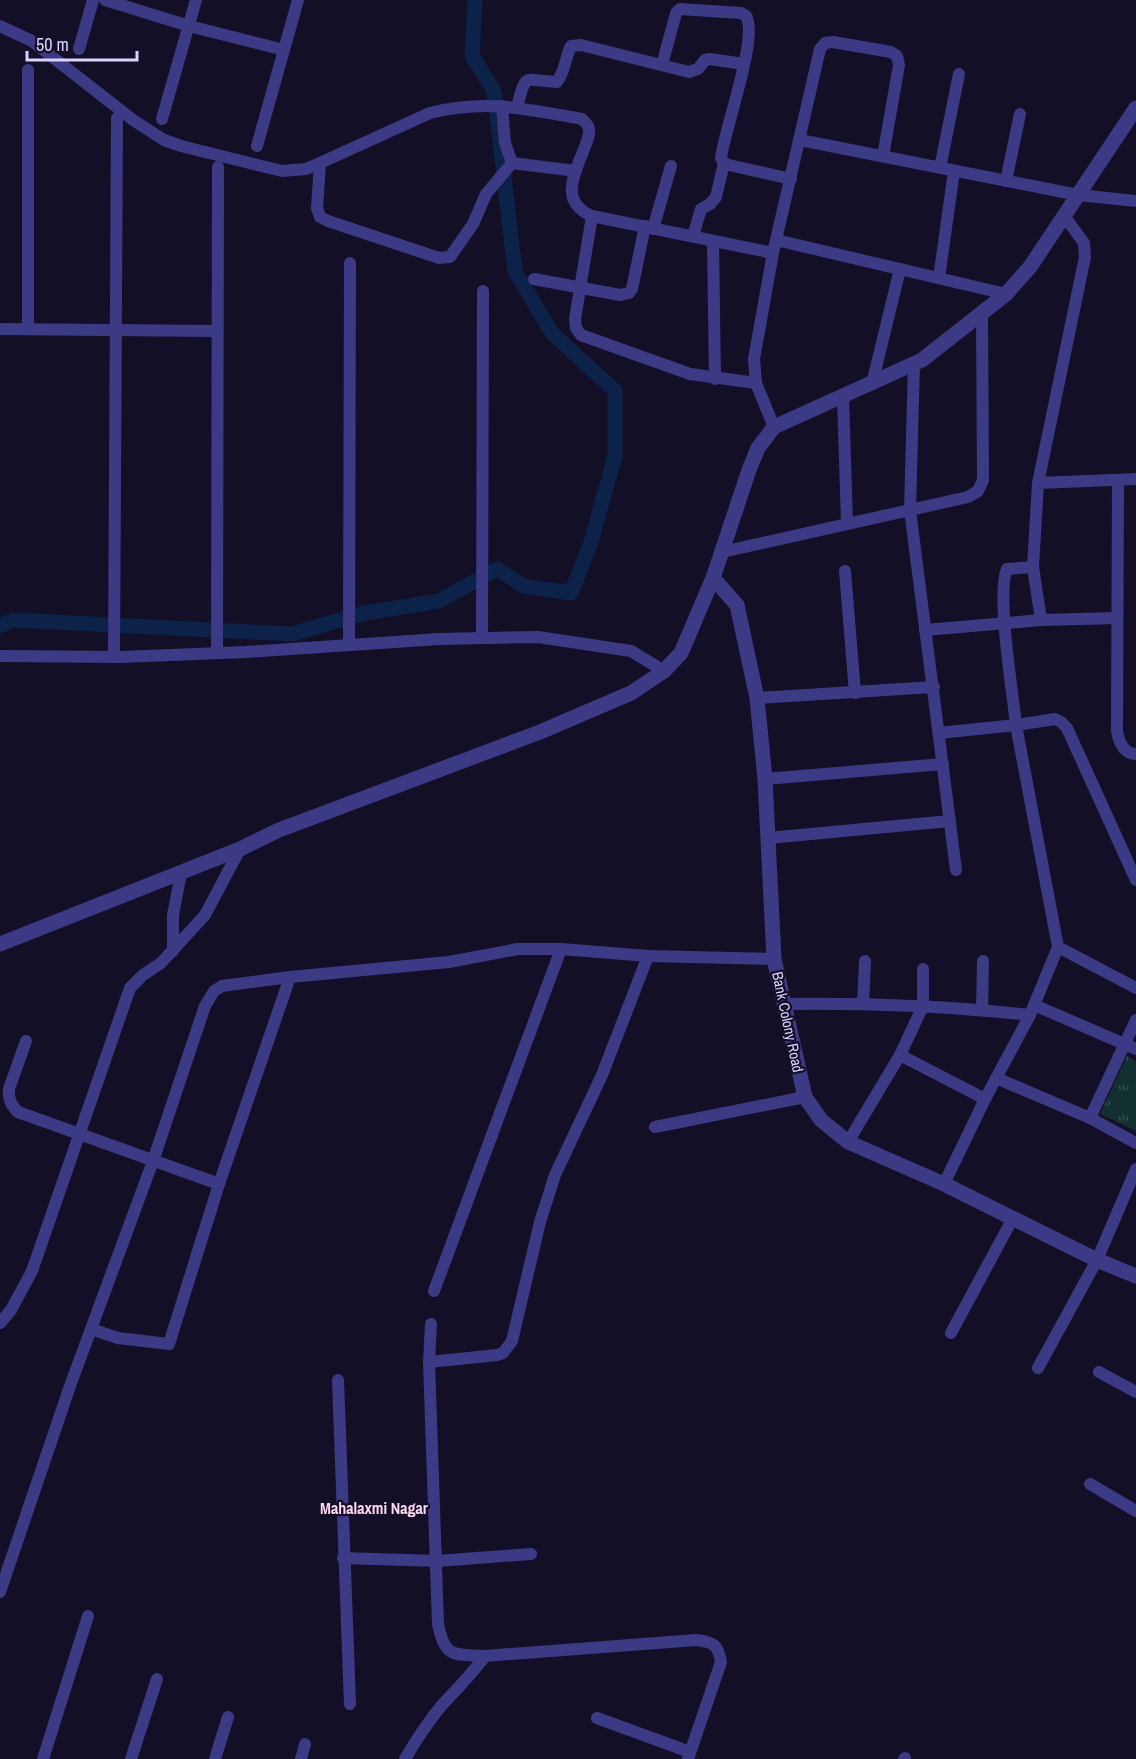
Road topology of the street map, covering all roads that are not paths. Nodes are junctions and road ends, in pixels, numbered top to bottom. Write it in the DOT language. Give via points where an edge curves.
graph roads {
  1 [pos="93,0"];
  2 [pos="105,0"];
  3 [pos="196,0"];
  4 [pos="298,0"];
  5 [pos="0,26"];
  6 [pos="189,26"];
  7 [pos="79,49"];
  8 [pos="284,50"];
  9 [pos="744,64"];
  10 [pos="662,65"];
  11 [pos="28,70"];
  12 [pos="959,74"];
  13 [pos="502,106"];
  14 [pos="517,108"];
  15 [pos="1136,108"];
  16 [pos="1020,114"];
  17 [pos="117,118"];
  18 [pos="162,119"];
  19 [pos="800,140"];
  20 [pos="257,146"];
  21 [pos="883,156"];
  22 [pos="320,163"];
  23 [pos="724,163"];
  24 [pos="511,164"];
  25 [pos="670,166"];
  26 [pos="218,167"];
  27 [pos="940,168"];
  28 [pos="576,171"];
  29 [pos="954,171"];
  30 [pos="791,179"];
  31 [pos="1006,181"];
  32 [pos="1078,195"];
  33 [pos="1136,201"];
  34 [pos="592,216"];
  35 [pos="1065,217"];
  36 [pos="649,228"];
  37 [pos="693,237"];
  38 [pos="713,241"];
  39 [pos="775,247"];
  40 [pos="350,263"];
  41 [pos="900,269"];
  42 [pos="939,278"];
  43 [pos="534,279"];
  44 [pos="580,288"];
  45 [pos="483,291"];
  46 [pos="1006,294"];
  47 [pos="982,314"];
  48 [pos="0,329"];
  49 [pos="28,329"];
  50 [pos="116,330"];
  51 [pos="217,331"];
  52 [pos="914,364"];
  53 [pos="715,379"];
  54 [pos="756,383"];
  55 [pos="872,384"];
  56 [pos="843,397"];
  57 [pos="774,427"];
  58 [pos="1136,479"];
  59 [pos="1118,480"];
  60 [pos="1038,483"];
  61 [pos="910,510"];
  62 [pos="847,523"];
  63 [pos="722,552"];
  64 [pos="1033,567"];
  65 [pos="845,571"];
  66 [pos="713,578"];
  67 [pos="1117,618"];
  68 [pos="1041,620"];
  69 [pos="1005,623"];
  70 [pos="925,630"];
  71 [pos="482,638"];
  72 [pos="349,645"];
  73 [pos="217,653"];
  74 [pos="0,656"];
  75 [pos="114,657"];
  76 [pos="664,671"];
  77 [pos="934,687"];
  78 [pos="855,693"];
  79 [pos="757,698"];
  80 [pos="1016,725"];
  81 [pos="939,734"];
  82 [pos="1136,754"];
  83 [pos="943,764"];
  84 [pos="765,779"];
  85 [pos="950,821"];
  86 [pos="768,838"];
  87 [pos="240,849"];
  88 [pos="956,870"];
  89 [pos="181,873"];
  90 [pos="1136,880"];
  91 [pos="0,944"];
  92 [pos="1058,947"];
  93 [pos="561,949"];
  94 [pos="173,951"];
  95 [pos="648,956"];
  96 [pos="774,959"];
  97 [pos="865,961"];
  98 [pos="983,961"];
  99 [pos="923,969"];
  100 [pos="290,977"];
  101 [pos="1136,988"];
  102 [pos="784,1004"];
  103 [pos="863,1004"];
  104 [pos="923,1006"];
  105 [pos="982,1010"];
  106 [pos="1032,1010"];
  107 [pos="1136,1020"];
  108 [pos="26,1041"];
  109 [pos="1130,1047"];
  110 [pos="900,1055"];
  111 [pos="996,1078"];
  112 [pos="805,1097"];
  113 [pos="986,1099"];
  114 [pos="1090,1118"];
  115 [pos="655,1126"];
  116 [pos="80,1134"];
  117 [pos="848,1142"];
  118 [pos="1136,1143"];
  119 [pos="153,1161"];
  120 [pos="1136,1169"];
  121 [pos="219,1184"];
  122 [pos="944,1184"];
  123 [pos="1013,1218"];
  124 [pos="1097,1260"];
  125 [pos="1136,1276"];
  126 [pos="434,1291"];
  127 [pos="0,1323"];
  128 [pos="431,1324"];
  129 [pos="91,1329"];
  130 [pos="951,1333"];
  131 [pos="429,1362"];
  132 [pos="1038,1368"];
  133 [pos="1099,1372"];
  134 [pos="338,1380"];
  135 [pos="1136,1392"];
  136 [pos="1090,1484"];
  137 [pos="1136,1511"];
  138 [pos="531,1554"];
  139 [pos="343,1558"];
  140 [pos="437,1561"];
  141 [pos="0,1592"];
  142 [pos="88,1616"];
  143 [pos="485,1656"];
  144 [pos="157,1679"];
  145 [pos="350,1704"];
  146 [pos="228,1717"];
  147 [pos="597,1718"];
  148 [pos="305,1744"];
  149 [pos="689,1755"];
  150 [pos="43,1759"];
  151 [pos="131,1759"];
  152 [pos="215,1759"];
  153 [pos="301,1759"];
  154 [pos="405,1759"];
  1 -- 7 [label="street"];
  2 -- 6 [label="street"];
  3 -- 6 [label="street"];
  4 -- 8 [label="street"];
  5 -- 22 [label="street" via="32,41 164,140 282,171"];
  6 -- 8 [label="street"];
  6 -- 18 [label="street"];
  8 -- 20 [label="street"];
  9 -- 10 [label="street" via="710,59 689,72"];
  9 -- 10 [label="street" via="750,25 746,16 681,9 676,13"];
  9 -- 23 [label="street" via="722,153"];
  10 -- 14 [label="street" via="581,45 571,46 557,82 527,80"];
  11 -- 49 [label="street"];
  12 -- 27 [label="street"];
  13 -- 14 [label="street"];
  13 -- 22 [label="street" via="469,106 430,113"];
  13 -- 24 [label="street"];
  14 -- 28 [label="street" via="582,119 588,125 590,132"];
  15 -- 32 [label="street"];
  16 -- 31 [label="street"];
  17 -- 50 [label="street"];
  19 -- 21 [label="street"];
  19 -- 21 [label="street" via="820,49 825,43 891,52 899,65"];
  19 -- 30 [label="street"];
  21 -- 27 [label="street"];
  22 -- 24 [label="street" via="320,217 439,258 450,257 457,248 486,194"];
  23 -- 30 [label="street"];
  23 -- 37 [label="street" via="716,197 701,209"];
  24 -- 28 [label="street"];
  25 -- 36 [label="street"];
  26 -- 51 [label="street"];
  27 -- 29 [label="street"];
  28 -- 34 [label="street" via="573,203"];
  29 -- 31 [label="street"];
  29 -- 42 [label="street"];
  30 -- 39 [label="street"];
  31 -- 32 [label="street"];
  32 -- 33 [label="street"];
  32 -- 35 [label="street"];
  34 -- 36 [label="street"];
  34 -- 44 [label="street"];
  35 -- 46 [label="street"];
  35 -- 60 [label="street" via="1084,243 1085,257"];
  36 -- 37 [label="street"];
  36 -- 44 [label="street" via="629,293"];
  37 -- 38 [label="street"];
  38 -- 39 [label="street"];
  38 -- 53 [label="street"];
  39 -- 41 [label="street"];
  39 -- 54 [label="street" via="754,359"];
  40 -- 72 [label="street"];
  41 -- 42 [label="street"];
  41 -- 55 [label="street"];
  42 -- 46 [label="street"];
  43 -- 44 [label="street"];
  44 -- 53 [label="street" via="575,319 581,335 690,374"];
  45 -- 71 [label="street"];
  46 -- 47 [label="street"];
  47 -- 52 [label="street"];
  47 -- 61 [label="street" via="982,480 978,491 968,497"];
  48 -- 49 [label="street"];
  49 -- 50 [label="street"];
  50 -- 51 [label="street"];
  50 -- 75 [label="street"];
  51 -- 73 [label="street"];
  52 -- 55 [label="street"];
  52 -- 61 [label="street"];
  53 -- 54 [label="street"];
  54 -- 57 [label="street"];
  55 -- 56 [label="street"];
  56 -- 57 [label="street"];
  56 -- 62 [label="street"];
  57 -- 63 [label="street" via="758,448"];
  58 -- 59 [label="street"];
  59 -- 60 [label="street"];
  59 -- 67 [label="street"];
  60 -- 64 [label="street"];
  61 -- 62 [label="street"];
  61 -- 70 [label="street"];
  62 -- 63 [label="street"];
  63 -- 66 [label="street"];
  64 -- 68 [label="street"];
  64 -- 69 [label="street" via="1006,569"];
  65 -- 78 [label="street"];
  66 -- 76 [label="street" via="681,653"];
  66 -- 79 [label="street, Bank Colony Road" via="737,605"];
  67 -- 68 [label="street"];
  67 -- 82 [label="street" via="1118,741"];
  68 -- 69 [label="street"];
  69 -- 70 [label="street"];
  69 -- 80 [label="street"];
  70 -- 77 [label="street"];
  71 -- 72 [label="street"];
  71 -- 76 [label="street" via="538,637 631,651"];
  72 -- 73 [label="street"];
  73 -- 75 [label="street"];
  74 -- 75 [label="street"];
  76 -- 87 [label="street" via="631,693 540,732"];
  77 -- 78 [label="street"];
  77 -- 81 [label="street"];
  78 -- 79 [label="street"];
  79 -- 84 [label="street, Bank Colony Road"];
  80 -- 81 [label="street"];
  80 -- 90 [label="street" via="1055,719 1067,728"];
  80 -- 92 [label="street"];
  81 -- 83 [label="street"];
  83 -- 84 [label="street"];
  83 -- 85 [label="street"];
  84 -- 86 [label="street, Bank Colony Road"];
  85 -- 86 [label="street"];
  85 -- 88 [label="street"];
  86 -- 96 [label="street, Bank Colony Road"];
  87 -- 89 [label="street"];
  87 -- 94 [label="street" via="205,915"];
  89 -- 91 [label="street"];
  89 -- 94 [label="street" via="173,915"];
  92 -- 101 [label="street"];
  92 -- 106 [label="street"];
  93 -- 95 [label="street"];
  93 -- 100 [label="street" via="518,949 448,962"];
  93 -- 126 [label="street"];
  94 -- 116 [label="street" via="130,988"];
  95 -- 96 [label="street"];
  95 -- 131 [label="street" via="602,1075 555,1175 509,1348 497,1355"];
  96 -- 102 [label="street, Bank Colony Road"];
  97 -- 103 [label="street"];
  98 -- 105 [label="street"];
  99 -- 104 [label="street"];
  100 -- 119 [label="street" via="222,986 207,999"];
  100 -- 121 [label="street"];
  102 -- 103 [label="street"];
  102 -- 112 [label="street, Bank Colony Road"];
  103 -- 104 [label="street"];
  104 -- 105 [label="street"];
  104 -- 110 [label="street"];
  105 -- 106 [label="street"];
  106 -- 109 [label="street"];
  106 -- 111 [label="street"];
  107 -- 109 [label="street"];
  108 -- 116 [label="street" via="9,1089 12,1105 18,1112"];
  109 -- 114 [label="street"];
  110 -- 113 [label="street"];
  110 -- 117 [label="street"];
  111 -- 113 [label="street"];
  111 -- 114 [label="street"];
  112 -- 115 [label="street"];
  112 -- 117 [label="street, Bank Colony Road" via="820,1120"];
  113 -- 122 [label="street"];
  114 -- 118 [label="street"];
  116 -- 119 [label="street"];
  116 -- 127 [label="street" via="32,1270"];
  117 -- 122 [label="street, Bank Colony Road"];
  119 -- 121 [label="street"];
  119 -- 129 [label="street"];
  120 -- 124 [label="street"];
  121 -- 129 [label="street" via="169,1344 118,1338"];
  122 -- 123 [label="street, Bank Colony Road"];
  123 -- 124 [label="street, Bank Colony Road"];
  123 -- 130 [label="street"];
  124 -- 125 [label="street, Bank Colony Road"];
  124 -- 132 [label="street"];
  128 -- 131 [label="street"];
  129 -- 141 [label="street"];
  131 -- 140 [label="street"];
  133 -- 135 [label="street"];
  134 -- 139 [label="street"];
  136 -- 137 [label="street"];
  138 -- 140 [label="street"];
  139 -- 140 [label="street"];
  139 -- 145 [label="street"];
  140 -- 143 [label="street" via="441,1642 455,1654"];
  142 -- 150 [label="street"];
  143 -- 149 [label="street" via="710,1642 719,1650 721,1662"];
  143 -- 154 [label="street" via="421,1733"];
  144 -- 151 [label="street"];
  146 -- 152 [label="street"];
  147 -- 149 [label="street"];
  148 -- 153 [label="street"];
}
